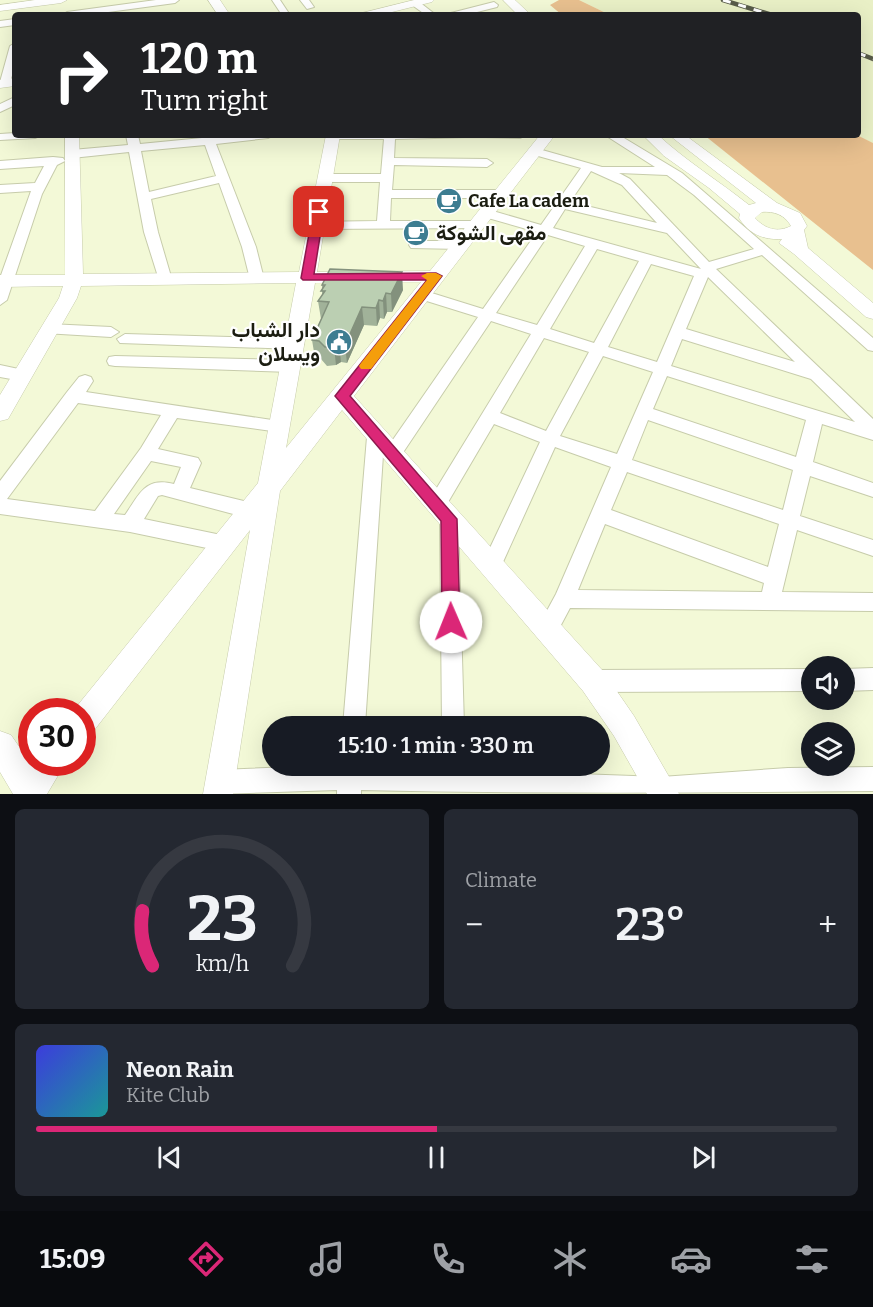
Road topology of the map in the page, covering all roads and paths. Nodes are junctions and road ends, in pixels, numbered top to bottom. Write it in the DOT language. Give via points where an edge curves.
graph roads {
  1 [pos="61,0"];
  2 [pos="175,0"];
  3 [pos="428,0"];
  4 [pos="510,0"];
  5 [pos="527,0"];
  6 [pos="415,3"];
  7 [pos="494,5"];
  8 [pos="0,8"];
  9 [pos="88,12"];
  10 [pos="390,12"];
  11 [pos="428,12"];
  12 [pos="475,12"];
  13 [pos="531,12"];
  14 [pos="12,60"];
  15 [pos="7,83"];
  16 [pos="72,138"];
  17 [pos="332,138"];
  18 [pos="390,138"];
  19 [pos="546,138"];
  20 [pos="616,138"];
  21 [pos="653,138"];
  22 [pos="680,138"];
  23 [pos="206,139"];
  24 [pos="133,141"];
  25 [pos="535,152"];
  26 [pos="72,157"];
  27 [pos="53,161"];
  28 [pos="388,162"];
  29 [pos="487,163"];
  30 [pos="0,165"];
  31 [pos="592,167"];
  32 [pos="669,171"];
  33 [pos="224,178"];
  34 [pos="325,178"];
  35 [pos="387,178"];
  36 [pos="38,187"];
  37 [pos="0,189"];
  38 [pos="386,194"];
  39 [pos="501,194"];
  40 [pos="144,197"];
  41 [pos="561,204"];
  42 [pos="771,207"];
  43 [pos="748,213"];
  44 [pos="482,219"];
  45 [pos="316,225"];
  46 [pos="383,225"];
  47 [pos="543,230"];
  48 [pos="796,230"];
  49 [pos="672,231"];
  50 [pos="769,242"];
  51 [pos="593,244"];
  52 [pos="416,245"];
  53 [pos="461,245"];
  54 [pos="800,250"];
  55 [pos="646,259"];
  56 [pos="707,271"];
  57 [pos="436,276"];
  58 [pos="307,278"];
  59 [pos="257,279"];
  60 [pos="165,280"];
  61 [pos="3,281"];
  62 [pos="74,281"];
  63 [pos="422,295"];
  64 [pos="0,300"];
  65 [pos="873,313"];
  66 [pos="485,314"];
  67 [pos="49,329"];
  68 [pos="540,332"];
  69 [pos="678,332"];
  70 [pos="296,344"];
  71 [pos="873,346"];
  72 [pos="598,350"];
  73 [pos="115,361"];
  74 [pos="291,366"];
  75 [pos="661,370"];
  76 [pos="0,371"];
  77 [pos="22,375"];
  78 [pos="818,375"];
  79 [pos="85,381"];
  80 [pos="74,396"];
  81 [pos="342,396"];
  82 [pos="172,411"];
  83 [pos="643,412"];
  84 [pos="0,413"];
  85 [pos="490,416"];
  86 [pos="815,417"];
  87 [pos="279,426"];
  88 [pos="873,429"];
  89 [pos="873,434"];
  90 [pos="550,439"];
  91 [pos="384,446"];
  92 [pos="147,453"];
  93 [pos="622,462"];
  94 [pos="803,465"];
  95 [pos="269,490"];
  96 [pos="873,490"];
  97 [pos="178,492"];
  98 [pos="0,495"];
  99 [pos="0,506"];
  100 [pos="252,511"];
  101 [pos="443,511"];
  102 [pos="600,514"];
  103 [pos="99,520"];
  104 [pos="790,520"];
  105 [pos="130,524"];
  106 [pos="226,544"];
  107 [pos="873,548"];
  108 [pos="491,567"];
  109 [pos="776,579"];
  110 [pos="564,599"];
  111 [pos="771,601"];
  112 [pos="873,602"];
  113 [pos="547,631"];
  114 [pos="873,679"];
  115 [pos="801,680"];
  116 [pos="855,680"];
  117 [pos="592,681"];
  118 [pos="96,706"];
  119 [pos="355,716"];
  120 [pos="453,716"];
  121 [pos="0,746"];
  122 [pos="41,776"];
  123 [pos="350,779"];
  124 [pos="454,780"];
  125 [pos="873,780"];
  126 [pos="219,788"];
  127 [pos="662,791"];
  128 [pos="30,792"];
  1 -- 8 [label="street"];
  2 -- 9 [label="street"];
  3 -- 6 [label="street"];
  4 -- 13 [label="street"];
  5 -- 13 [label="street"];
  6 -- 10 [label="street"];
  6 -- 11 [label="street"];
  7 -- 12 [label="street"];
  14 -- 15 [label="street"];
  16 -- 26 [label="street"];
  17 -- 34 [label="street"];
  18 -- 28 [label="street"];
  19 -- 25 [label="street"];
  20 -- 32 [label="street"];
  21 -- 43 [label="street"];
  22 -- 42 [label="street"];
  23 -- 24 [label="street"];
  23 -- 33 [label="street"];
  24 -- 26 [label="street"];
  24 -- 40 [label="street"];
  25 -- 31 [label="street"];
  25 -- 39 [label="street"];
  26 -- 27 [label="street"];
  26 -- 62 [label="street"];
  27 -- 30 [label="street"];
  27 -- 36 [label="street"];
  28 -- 29 [label="street"];
  28 -- 35 [label="street"];
  31 -- 32 [label="street"];
  31 -- 41 [label="street"];
  31 -- 49 [label="street" via="626,182"];
  32 -- 50 [label="street"];
  33 -- 40 [label="street"];
  33 -- 59 [label="street"];
  34 -- 35 [label="street"];
  34 -- 45 [label="street"];
  35 -- 38 [label="street"];
  36 -- 37 [label="street"];
  36 -- 61 [label="street"];
  38 -- 39 [label="street"];
  38 -- 46 [label="street"];
  39 -- 44 [label="street"];
  40 -- 60 [label="street"];
  41 -- 47 [label="street"];
  41 -- 49 [label="street"];
  42 -- 43 [label="street" via="758,207"];
  42 -- 48 [label="street" via="794,216 799,226"];
  43 -- 50 [label="street" via="752,226"];
  44 -- 46 [label="street"];
  44 -- 47 [label="street"];
  44 -- 53 [label="street"];
  45 -- 46 [label="street"];
  45 -- 58 [label="street"];
  47 -- 51 [label="street"];
  47 -- 66 [label="street"];
  48 -- 50 [label="street"];
  48 -- 54 [label="street"];
  49 -- 56 [label="street"];
  50 -- 54 [label="street"];
  50 -- 56 [label="street"];
  50 -- 71 [label="street"];
  51 -- 55 [label="street"];
  51 -- 68 [label="street"];
  52 -- 53 [label="street"];
  53 -- 57 [label="street"];
  54 -- 65 [label="street"];
  55 -- 56 [label="street"];
  55 -- 72 [label="street"];
  56 -- 69 [label="street"];
  56 -- 78 [label="street"];
  57 -- 58 [label="street"];
  57 -- 63 [label="street"];
  58 -- 59 [label="street"];
  58 -- 70 [label="street"];
  59 -- 60 [label="street"];
  60 -- 62 [label="street"];
  61 -- 62 [label="street"];
  61 -- 64 [label="street"];
  62 -- 67 [label="street"];
  63 -- 66 [label="street"];
  63 -- 81 [label="street"];
  66 -- 68 [label="street"];
  66 -- 91 [label="street"];
  67 -- 70 [label="street"];
  67 -- 77 [label="street"];
  68 -- 72 [label="street"];
  68 -- 85 [label="street"];
  69 -- 75 [label="street"];
  69 -- 78 [label="street"];
  70 -- 74 [label="street"];
  72 -- 75 [label="street"];
  72 -- 90 [label="street"];
  73 -- 74 [label="street"];
  74 -- 87 [label="street"];
  75 -- 83 [label="street"];
  75 -- 86 [label="street"];
  76 -- 77 [label="street"];
  77 -- 84 [label="street"];
  78 -- 88 [label="street"];
  79 -- 80 [label="street"];
  80 -- 82 [label="street"];
  80 -- 98 [label="street"];
  81 -- 91 [label="street"];
  81 -- 95 [label="street"];
  82 -- 87 [label="street"];
  82 -- 92 [label="street"];
  83 -- 93 [label="street"];
  83 -- 94 [label="street"];
  85 -- 90 [label="street"];
  85 -- 101 [label="street"];
  86 -- 89 [label="street"];
  86 -- 94 [label="street"];
  87 -- 95 [label="street"];
  90 -- 93 [label="street"];
  90 -- 108 [label="street"];
  91 -- 101 [label="street"];
  91 -- 119 [label="street"];
  92 -- 97 [label="street" via="192,463"];
  92 -- 103 [label="street"];
  93 -- 102 [label="street"];
  93 -- 104 [label="street"];
  94 -- 96 [label="street"];
  94 -- 104 [label="street"];
  95 -- 100 [label="street"];
  95 -- 126 [label="street"];
  97 -- 100 [label="street"];
  97 -- 105 [label="street" via="162,488 152,491"];
  99 -- 103 [label="street"];
  100 -- 106 [label="street"];
  101 -- 108 [label="street"];
  101 -- 120 [label="street"];
  102 -- 109 [label="street"];
  102 -- 110 [label="street"];
  103 -- 105 [label="street"];
  104 -- 107 [label="street"];
  104 -- 109 [label="street"];
  105 -- 106 [label="street"];
  106 -- 118 [label="street"];
  108 -- 113 [label="street"];
  109 -- 111 [label="street"];
  110 -- 111 [label="street"];
  110 -- 113 [label="street"];
  111 -- 112 [label="street"];
  113 -- 117 [label="street"];
  114 -- 116 [label="street"];
  115 -- 117 [label="street"];
  117 -- 127 [label="street"];
  121 -- 128 [label="street"];
  122 -- 128 [label="street"];
  123 -- 124 [label="street"];
  123 -- 126 [label="street"];
  124 -- 127 [label="street"];
  125 -- 127 [label="street" via="789,780"];
}
